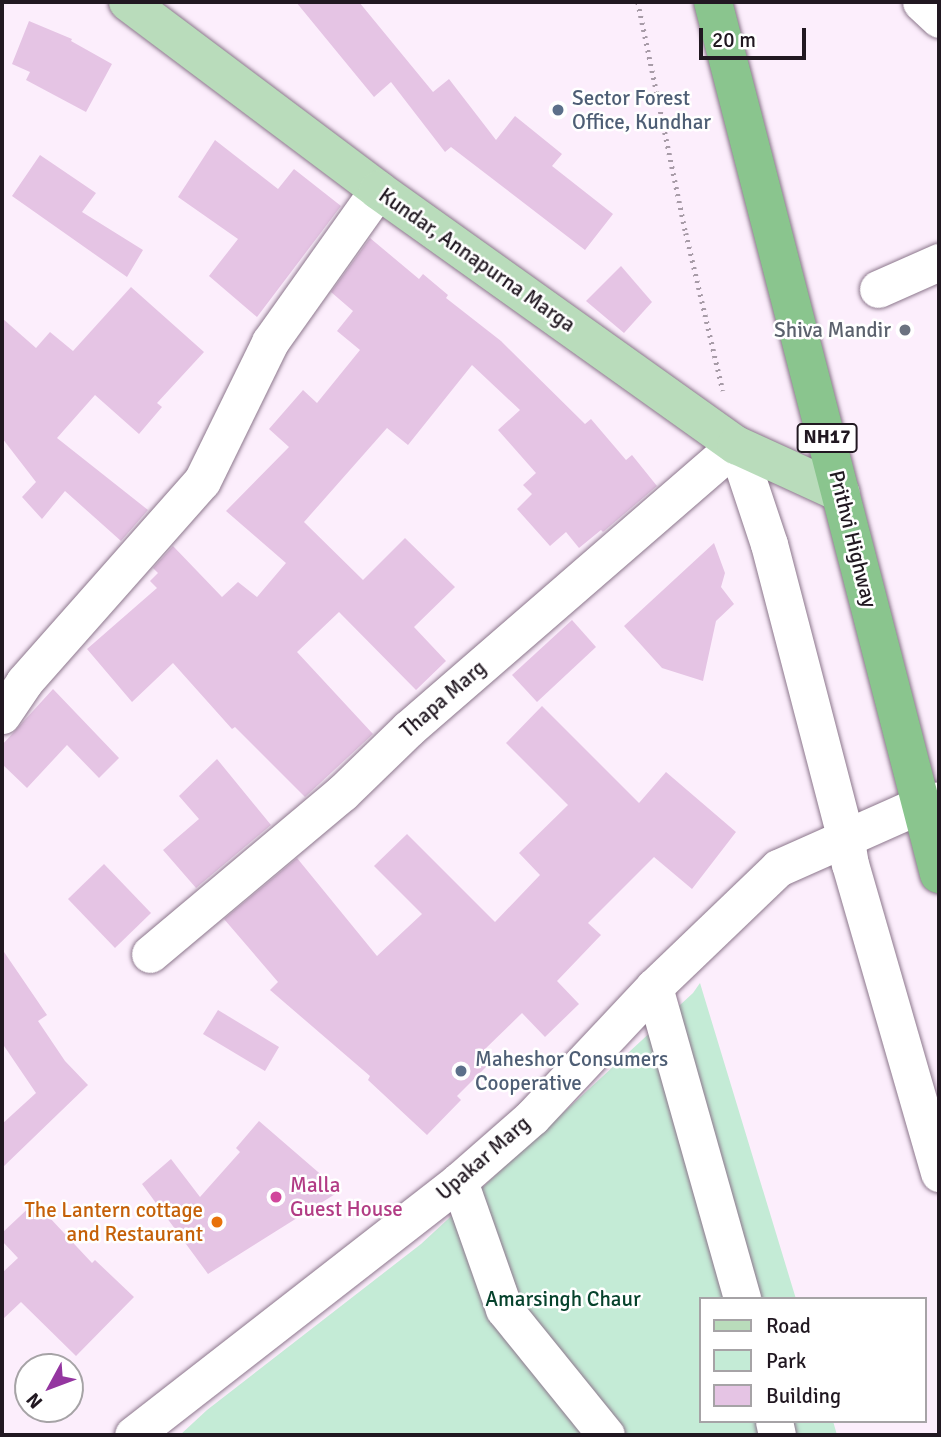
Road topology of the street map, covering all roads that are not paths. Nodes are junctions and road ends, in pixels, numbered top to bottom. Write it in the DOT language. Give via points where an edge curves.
graph roads {
  1 [pos="128,2"];
  2 [pos="713,2"];
  3 [pos="921,2"];
  4 [pos="939,19"];
  5 [pos="378,190"];
  6 [pos="939,262"];
  7 [pos="878,289"];
  8 [pos="736,445"];
  9 [pos="841,493"];
  10 [pos="13,672"];
  11 [pos="2,715"];
  12 [pos="931,802"];
  13 [pos="846,840"];
  14 [pos="939,874"];
  15 [pos="150,954"];
  16 [pos="654,987"];
  17 [pos="939,1173"];
  18 [pos="459,1181"];
  19 [pos="741,1297"];
  20 [pos="133,1435"];
  21 [pos="606,1435"];
  1 -- 5 [label="main road, Kundar, Annapurna Marga"];
  2 -- 9 [label="highway, Prithvi Highway / NH17"];
  3 -- 4 [label="street"];
  5 -- 8 [label="main road, Kundar, Annapurna Marga"];
  5 -- 10 [label="street" via="270,342 202,481"];
  6 -- 7 [label="street"];
  8 -- 9 [label="main road, Kundar, Annapurna Marga"];
  8 -- 13 [label="street" via="769,544"];
  8 -- 15 [label="street, Thapa Marg" via="408,729 342,793"];
  9 -- 12 [label="highway, Prithvi Highway / NH17"];
  10 -- 11 [label="street"];
  12 -- 13 [label="street, Upakar Marg"];
  12 -- 14 [label="highway, Prithvi Highway / NH17"];
  13 -- 16 [label="street, Upakar Marg" via="778,868"];
  13 -- 17 [label="street"];
  16 -- 18 [label="street, Upakar Marg" via="532,1117"];
  16 -- 19 [label="street"];
  18 -- 20 [label="street, Upakar Marg"];
  18 -- 21 [label="street" via="504,1309"];
}
